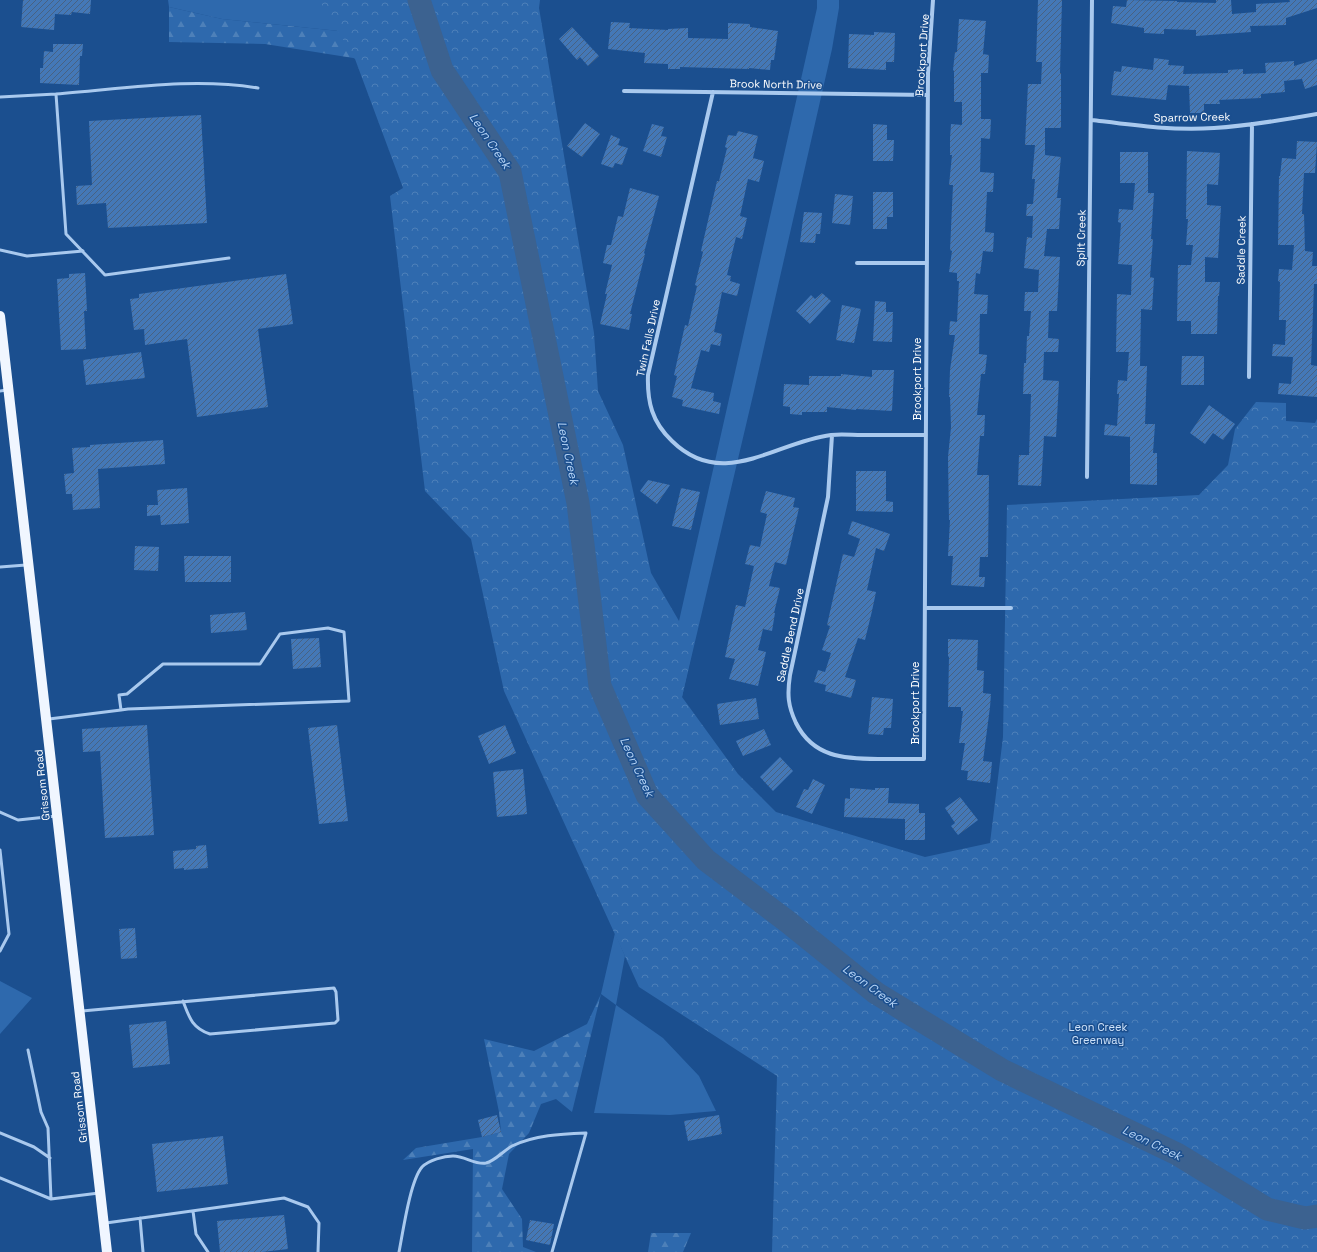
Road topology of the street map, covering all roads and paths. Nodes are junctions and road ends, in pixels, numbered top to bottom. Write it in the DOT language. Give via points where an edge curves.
graph roads {
  1 [pos="933,0"];
  2 [pos="1092,0"];
  3 [pos="258,88"];
  4 [pos="624,91"];
  5 [pos="713,92"];
  6 [pos="56,94"];
  7 [pos="928,95"];
  8 [pos="0,97"];
  9 [pos="1317,114"];
  10 [pos="1092,120"];
  11 [pos="1252,124"];
  12 [pos="0,250"];
  13 [pos="83,251"];
  14 [pos="229,258"];
  15 [pos="857,263"];
  16 [pos="927,263"];
  17 [pos="0,316"];
  18 [pos="1249,378"];
  19 [pos="5,390"];
  20 [pos="832,435"];
  21 [pos="926,436"];
  22 [pos="1087,477"];
  23 [pos="29,565"];
  24 [pos="0,567"];
  25 [pos="925,608"];
  26 [pos="1011,608"];
  27 [pos="121,710"];
  28 [pos="47,720"];
  29 [pos="924,759"];
  30 [pos="0,812"];
  31 [pos="58,816"];
  32 [pos="0,850"];
  33 [pos="0,951"];
  34 [pos="183,1001"];
  35 [pos="80,1011"];
  36 [pos="28,1050"];
  37 [pos="0,1133"];
  38 [pos="50,1158"];
  39 [pos="0,1178"];
  40 [pos="101,1193"];
  41 [pos="51,1199"];
  42 [pos="193,1211"];
  43 [pos="140,1218"];
  44 [pos="104,1223"];
  45 [pos="107,1252"];
  46 [pos="143,1252"];
  47 [pos="208,1252"];
  48 [pos="318,1252"];
  49 [pos="399,1252"];
  50 [pos="552,1252"];
  1 -- 7 [label="street, Brookport Drive"];
  2 -- 10 [label="street, Split Creek"];
  3 -- 6 [label="lane" via="181,83"];
  4 -- 5 [label="street, Brook North Drive"];
  5 -- 7 [label="street, Brook North Drive"];
  5 -- 20 [label="street, Twin Falls Drive" via="648,375 647,393 651,407 663,433 678,448 696,458 715,463 739,462 807,439"];
  6 -- 8 [label="lane"];
  6 -- 13 [label="lane" via="66,234"];
  7 -- 16 [label="street, Brookport Drive"];
  9 -- 11 [label="street, Sparrow Creek"];
  10 -- 11 [label="street, Sparrow Creek" via="1153,127 1213,128"];
  10 -- 22 [label="street, Split Creek"];
  11 -- 18 [label="street, Saddle Creek"];
  12 -- 13 [label="lane" via="27,256"];
  13 -- 14 [label="lane" via="105,275"];
  15 -- 16 [label="street"];
  16 -- 21 [label="street, Brookport Drive"];
  17 -- 19 [label="main road, Grissom Road"];
  19 -- 23 [label="main road, Grissom Road"];
  20 -- 21 [label="street, Twin Falls Drive"];
  20 -- 29 [label="street, Saddle Bend Drive" via="828,497 790,676 790,710 805,737 829,754 853,759"];
  21 -- 25 [label="street, Brookport Drive"];
  23 -- 24 [label="lane"];
  23 -- 28 [label="main road, Grissom Road"];
  25 -- 26 [label="street"];
  25 -- 29 [label="street, Brookport Drive"];
  27 -- 27 [label="lane" via="349,701 344,632 328,628 280,634 260,664 163,664 127,694 119,695"];
  27 -- 28 [label="lane"];
  28 -- 31 [label="main road, Grissom Road"];
  30 -- 31 [label="lane" via="18,820"];
  31 -- 35 [label="main road, Grissom Road"];
  32 -- 33 [label="lane" via="9,934"];
  34 -- 34 [label="lane" via="334,988 338,1020 335,1023 210,1034 201,1031 190,1020"];
  34 -- 35 [label="lane"];
  35 -- 40 [label="main road, Grissom Road"];
  36 -- 38 [label="lane" via="41,1112 48,1128"];
  37 -- 38 [label="lane" via="34,1147"];
  38 -- 41 [label="lane"];
  39 -- 41 [label="lane"];
  40 -- 41 [label="lane"];
  40 -- 44 [label="main road, Grissom Road"];
  42 -- 43 [label="lane"];
  42 -- 47 [label="lane" via="196,1234"];
  42 -- 48 [label="lane" via="284,1198 308,1207 319,1223"];
  43 -- 44 [label="lane"];
  43 -- 46 [label="lane"];
  44 -- 45 [label="main road, Grissom Road"];
  49 -- 50 [label="lane" via="414,1181 423,1166 441,1157 454,1156 487,1163 512,1146 535,1139 557,1134 586,1133"];
}
